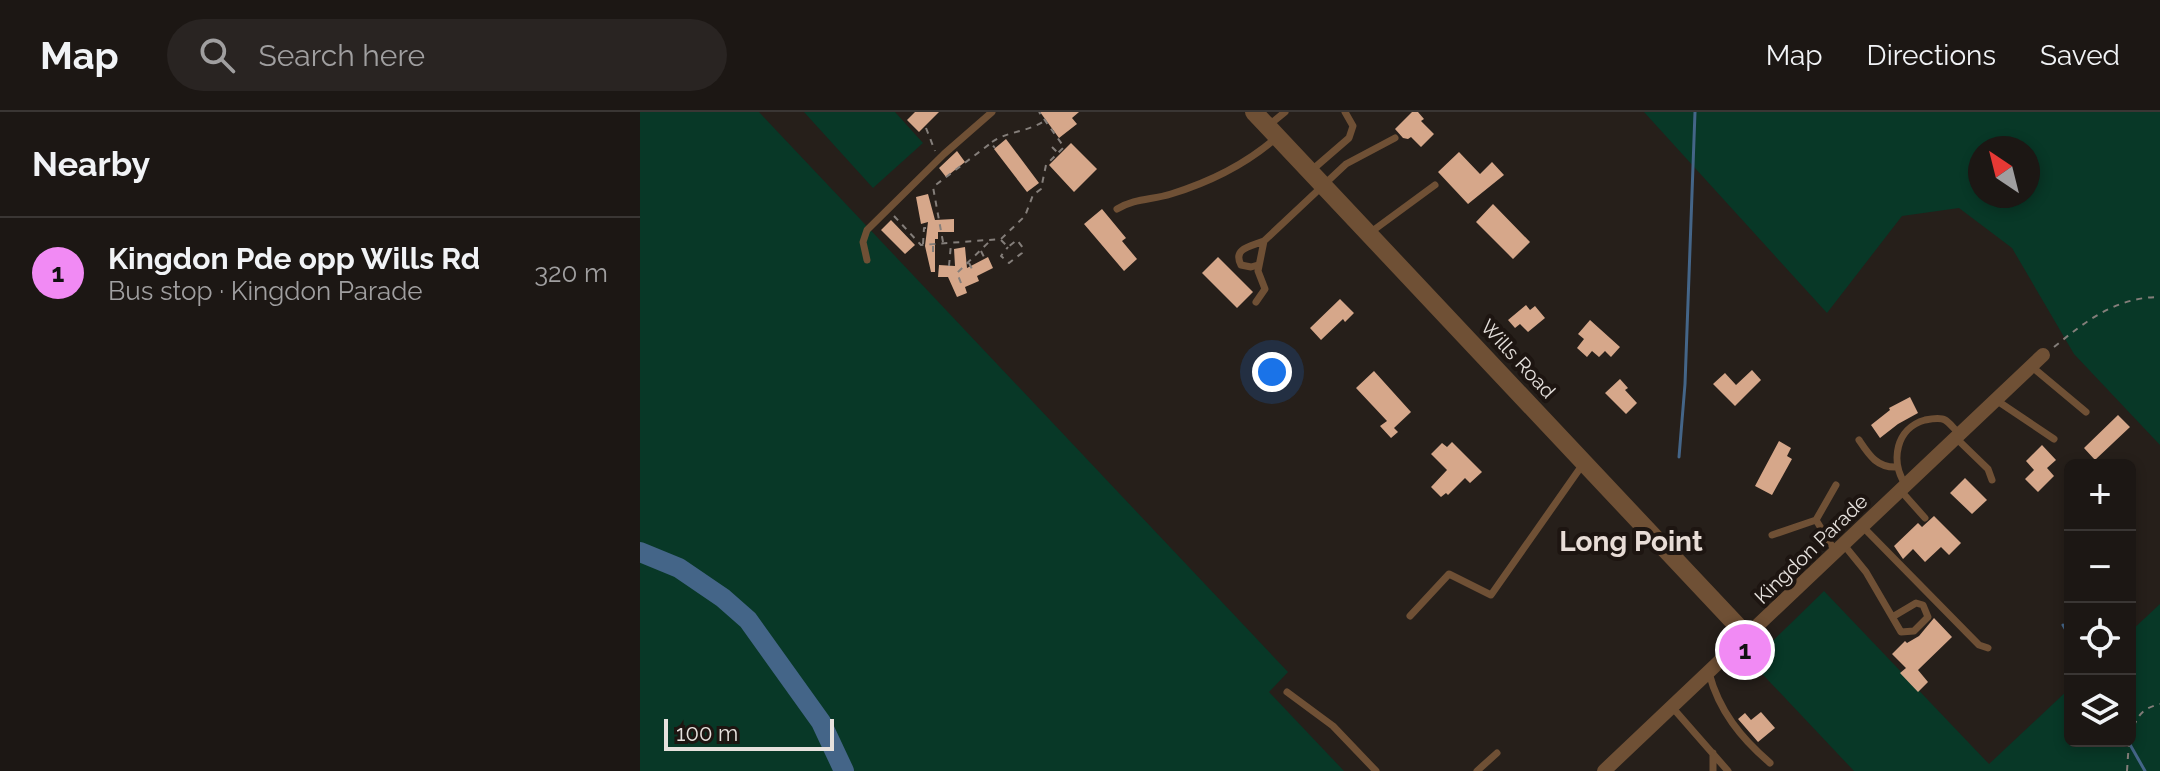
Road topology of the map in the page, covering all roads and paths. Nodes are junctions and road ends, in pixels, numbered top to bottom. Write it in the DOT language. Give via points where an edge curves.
graph roads {
  1 [pos="992,112"];
  2 [pos="1039,112"];
  3 [pos="1254,112"];
  4 [pos="1285,112"];
  5 [pos="1345,112"];
  6 [pos="1044,121"];
  7 [pos="926,128"];
  8 [pos="1273,132"];
  9 [pos="1395,138"];
  10 [pos="991,143"];
  11 [pos="1052,147"];
  12 [pos="995,148"];
  13 [pos="1058,153"];
  14 [pos="938,160"];
  15 [pos="1311,171"];
  16 [pos="1435,185"];
  17 [pos="1324,186"];
  18 [pos="930,202"];
  19 [pos="935,202"];
  20 [pos="887,209"];
  21 [pos="1117,209"];
  22 [pos="933,218"];
  23 [pos="938,218"];
  24 [pos="927,228"];
  25 [pos="1369,233"];
  26 [pos="1001,239"];
  27 [pos="991,240"];
  28 [pos="1264,241"];
  29 [pos="960,242"];
  30 [pos="951,243"];
  31 [pos="933,244"];
  32 [pos="943,244"];
  33 [pos="923,245"];
  34 [pos="1008,247"];
  35 [pos="961,248"];
  36 [pos="981,250"];
  37 [pos="933,253"];
  38 [pos="985,259"];
  39 [pos="867,260"];
  40 [pos="968,262"];
  41 [pos="1258,265"];
  42 [pos="949,266"];
  43 [pos="973,271"];
  44 [pos="961,283"];
  45 [pos="2160,297"];
  46 [pos="1256,302"];
  47 [pos="2043,355"];
  48 [pos="2031,366"];
  49 [pos="1996,400"];
  50 [pos="2086,412"];
  51 [pos="1958,436"];
  52 [pos="2054,439"];
  53 [pos="1859,440"];
  54 [pos="1584,462"];
  55 [pos="1897,467"];
  56 [pos="1992,480"];
  57 [pos="1836,485"];
  58 [pos="1903,488"];
  59 [pos="1925,518"];
  60 [pos="1816,520"];
  61 [pos="1863,527"];
  62 [pos="1772,535"];
  63 [pos="1840,549"];
  64 [pos="1410,616"];
  65 [pos="1894,616"];
  66 [pos="1748,637"];
  67 [pos="1988,648"];
  68 [pos="1709,673"];
  69 [pos="1287,692"];
  70 [pos="2160,704"];
  71 [pos="1672,707"];
  72 [pos="2136,719"];
  73 [pos="2129,747"];
  74 [pos="1497,753"];
  75 [pos="1713,753"];
  76 [pos="1770,763"];
  77 [pos="1611,769"];
  78 [pos="1376,771"];
  79 [pos="1477,771"];
  80 [pos="1713,771"];
  81 [pos="1728,771"];
  82 [pos="2127,771"];
  1 -- 14 [label="lane"];
  2 -- 6 [label="path"];
  3 -- 8 [label="street, Wills Road"];
  4 -- 8 [label="lane"];
  5 -- 15 [label="lane" via="1353,126 1349,138"];
  6 -- 10 [label="path"];
  6 -- 13 [label="path" via="1064,147"];
  7 -- 14 [label="path"];
  8 -- 15 [label="street, Wills Road"];
  8 -- 21 [label="lane" via="1235,168"];
  9 -- 17 [label="lane" via="1355,158"];
  10 -- 12 [label="path"];
  10 -- 19 [label="path" via="933,187"];
  11 -- 13 [label="path"];
  13 -- 26 [label="path" via="1046,165 1041,189 1025,216"];
  14 -- 20 [label="lane"];
  15 -- 17 [label="street, Wills Road"];
  16 -- 25 [label="lane"];
  17 -- 25 [label="street, Wills Road"];
  17 -- 28 [label="lane"];
  18 -- 19 [label="path"];
  19 -- 23 [label="path"];
  20 -- 33 [label="path"];
  20 -- 39 [label="lane" via="867,230"];
  22 -- 23 [label="path"];
  23 -- 32 [label="path"];
  24 -- 33 [label="path"];
  25 -- 54 [label="street, Wills Road"];
  26 -- 27 [label="path"];
  26 -- 34 [label="path"];
  27 -- 29 [label="path"];
  27 -- 36 [label="path"];
  28 -- 41 [label="lane"];
  28 -- 41 [label="lane" via="1240,251 1241,265"];
  29 -- 30 [label="path"];
  29 -- 35 [label="path"];
  30 -- 32 [label="path"];
  30 -- 42 [label="path"];
  31 -- 32 [label="path"];
  31 -- 33 [label="path"];
  31 -- 37 [label="path"];
  34 -- 34 [label="path" via="1014,239 1023,248 1009,263 1001,256"];
  36 -- 38 [label="path"];
  36 -- 40 [label="path"];
  40 -- 43 [label="path"];
  40 -- 44 [label="path" via="957,273"];
  41 -- 46 [label="lane" via="1265,289"];
  45 -- 47 [label="path" via="2106,308"];
  47 -- 48 [label="street, Kingdon Parade"];
  48 -- 49 [label="street, Kingdon Parade"];
  48 -- 50 [label="lane"];
  49 -- 51 [label="street, Kingdon Parade"];
  49 -- 52 [label="lane"];
  51 -- 55 [label="lane" via="1946,420 1914,425 1899,442"];
  51 -- 56 [label="lane"];
  51 -- 58 [label="street, Kingdon Parade"];
  53 -- 55 [label="lane" via="1872,460"];
  54 -- 64 [label="lane" via="1491,595 1449,574"];
  54 -- 66 [label="street, Wills Road"];
  55 -- 58 [label="lane"];
  57 -- 60 [label="lane"];
  58 -- 59 [label="lane"];
  58 -- 61 [label="street, Kingdon Parade"];
  60 -- 62 [label="lane"];
  60 -- 63 [label="lane"];
  61 -- 63 [label="street, Kingdon Parade"];
  61 -- 67 [label="lane" via="1979,645"];
  63 -- 65 [label="lane" via="1866,572"];
  63 -- 66 [label="street, Kingdon Parade"];
  65 -- 65 [label="lane" via="1901,632 1907,633 1928,617 1923,605 1916,603"];
  66 -- 68 [label="street, Kingdon Parade"];
  68 -- 71 [label="street, Kingdon Parade"];
  68 -- 76 [label="lane" via="1715,696 1733,725"];
  69 -- 78 [label="lane" via="1333,726"];
  70 -- 72 [label="path" via="2146,708"];
  71 -- 75 [label="lane"];
  71 -- 77 [label="street, Kingdon Parade"];
  73 -- 82 [label="path"];
  74 -- 79 [label="lane"];
  75 -- 80 [label="lane"];
  75 -- 81 [label="lane"];
}
